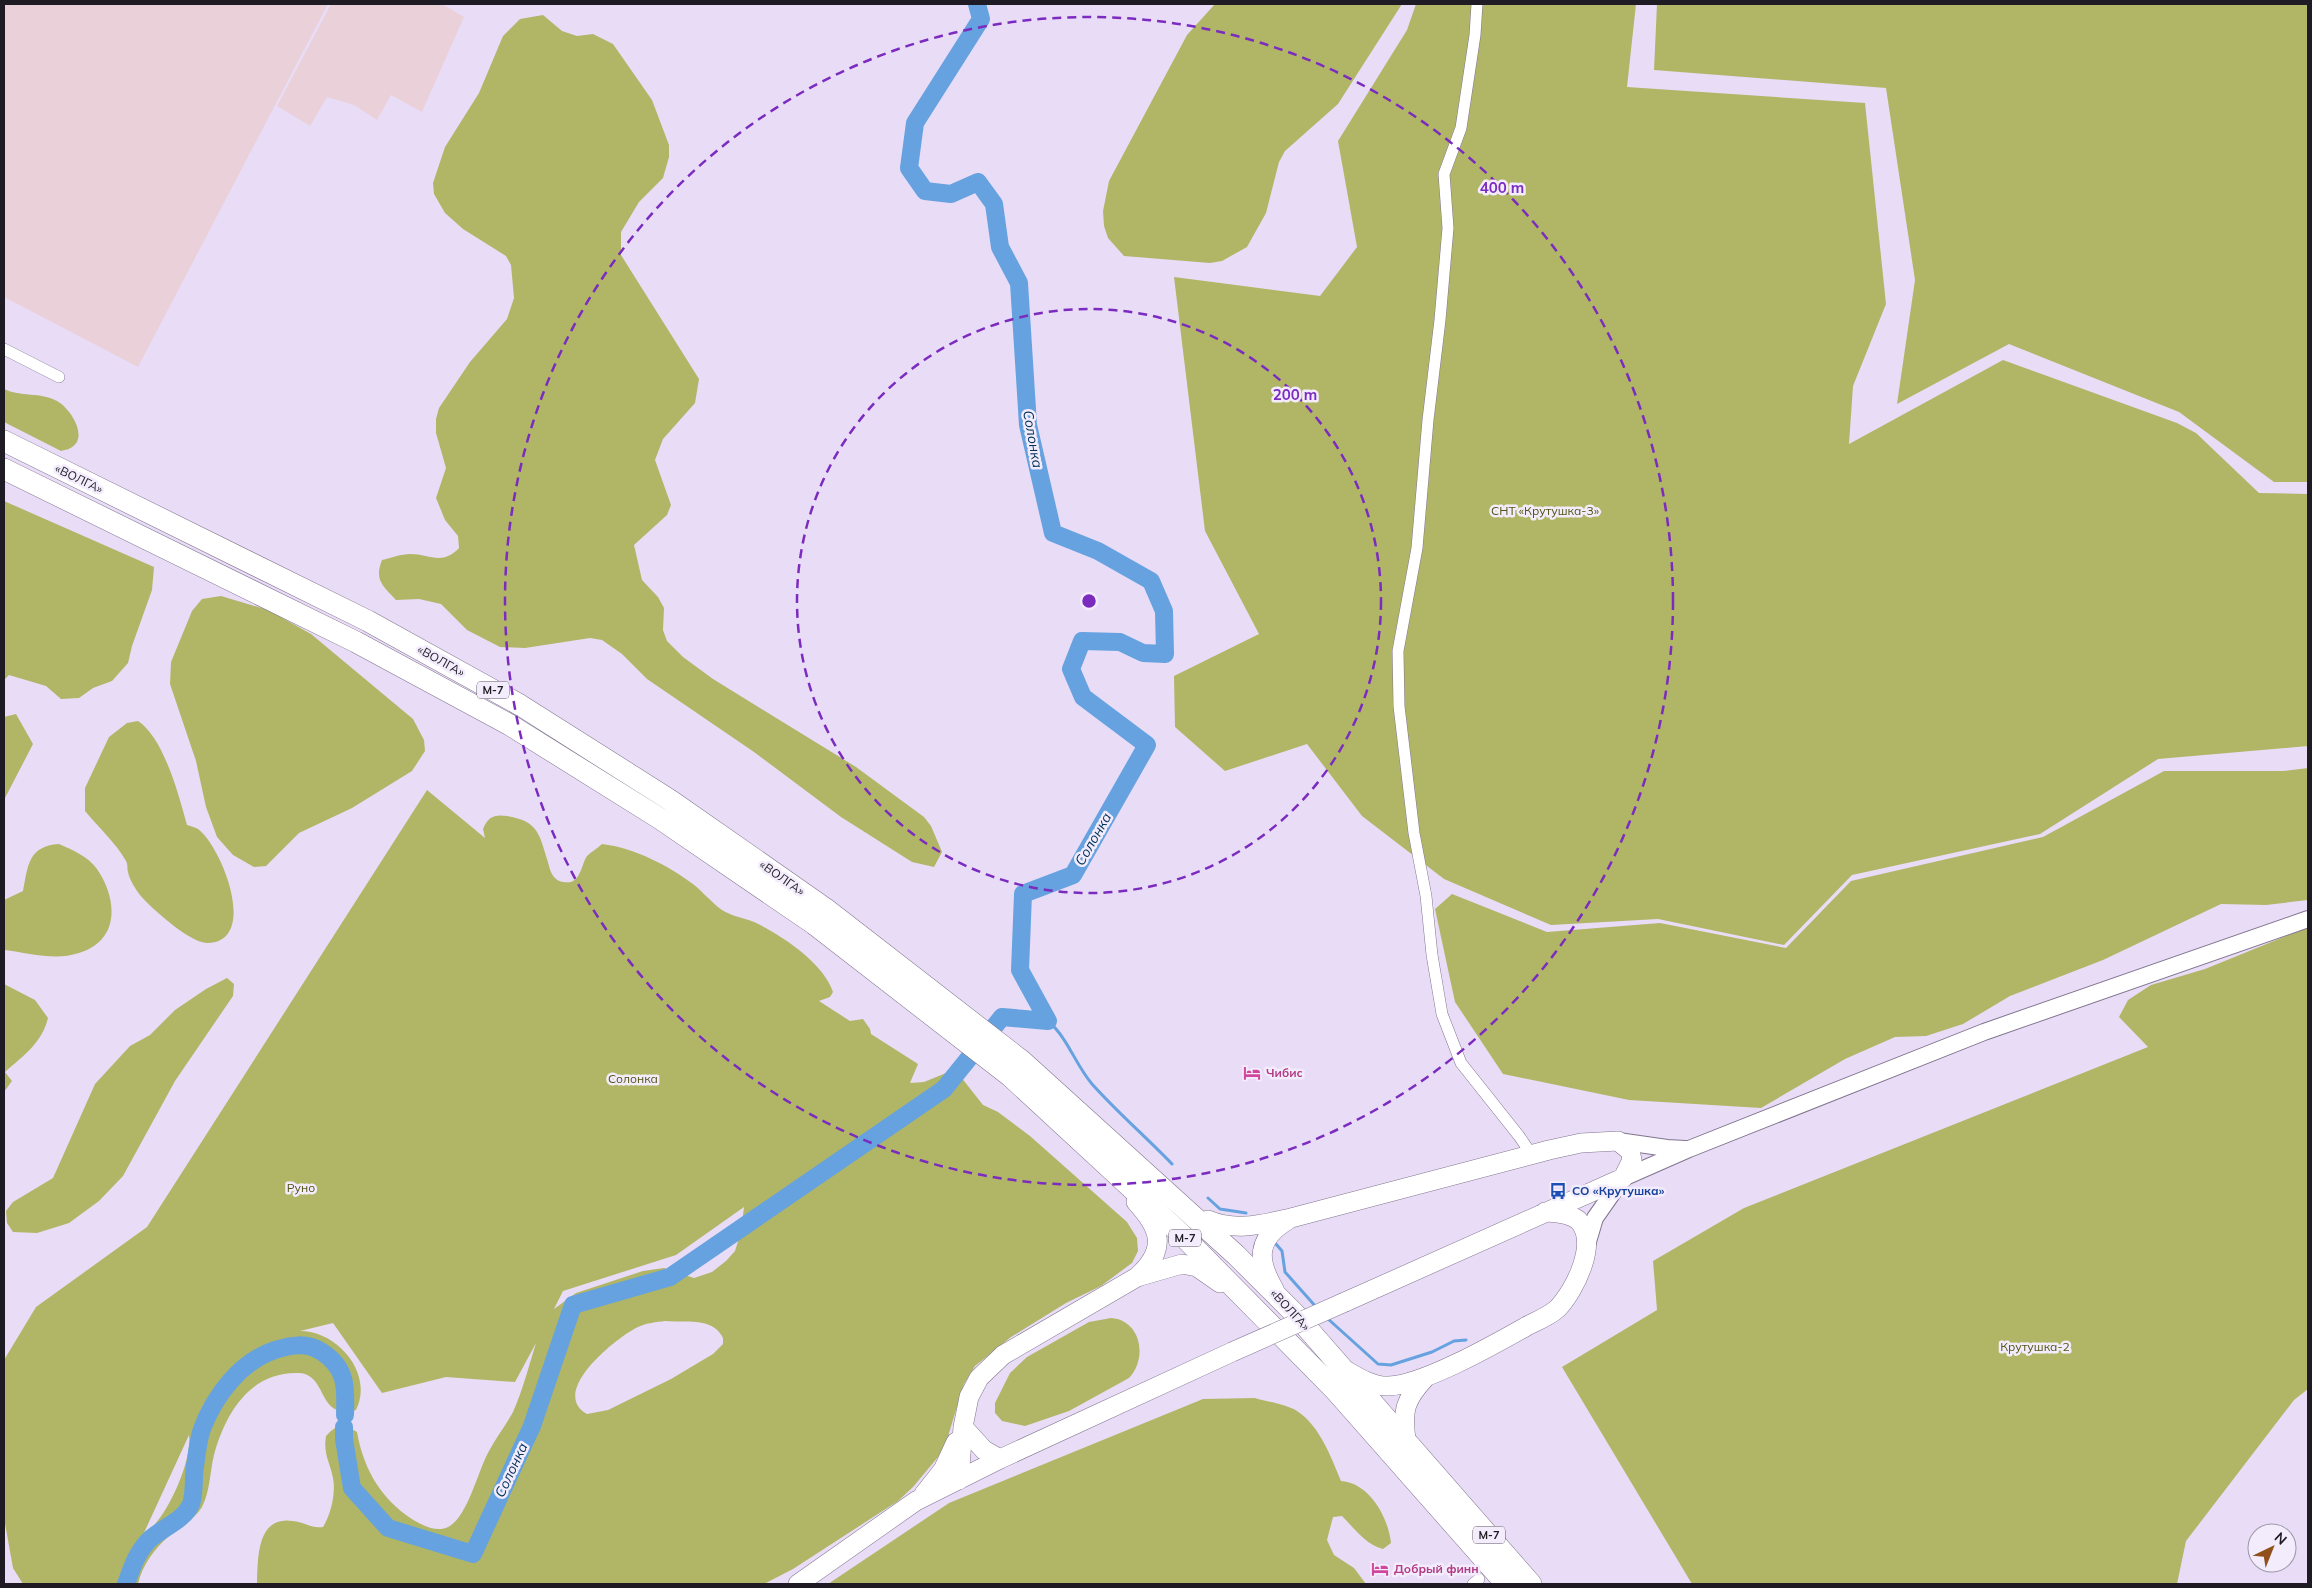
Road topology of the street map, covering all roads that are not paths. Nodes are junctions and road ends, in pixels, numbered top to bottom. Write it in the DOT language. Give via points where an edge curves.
graph roads {
  1 [pos="1477,4"];
  2 [pos="4,349"];
  3 [pos="59,377"];
  4 [pos="4,441"];
  5 [pos="4,469"];
  6 [pos="2308,919"];
  7 [pos="940,1008"];
  8 [pos="1016,1068"];
  9 [pos="1618,1141"];
  10 [pos="1689,1149"];
  11 [pos="1532,1155"];
  12 [pos="1108,1168"];
  13 [pos="1622,1178"];
  14 [pos="1165,1188"];
  15 [pos="1545,1212"];
  16 [pos="1291,1218"];
  17 [pos="1208,1220"];
  18 [pos="1587,1245"];
  19 [pos="1137,1277"];
  20 [pos="1272,1287"];
  21 [pos="1258,1310"];
  22 [pos="1344,1369"];
  23 [pos="1427,1376"];
  24 [pos="963,1427"];
  25 [pos="1406,1440"];
  26 [pos="1000,1458"];
  27 [pos="959,1480"];
  28 [pos="916,1502"];
  29 [pos="798,1584"];
  30 [pos="1506,1584"];
  31 [pos="1531,1584"];
  1 -- 11 [label="street" via="1461,128 1444,174 1448,228 1417,548 1398,651 1399,706 1414,833 1442,1014 1461,1063"];
  2 -- 3 [label="street"];
  4 -- 7 [label="highway, «ВОЛГА» / М-7" via="368,621 520,705 679,806 826,909"];
  5 -- 7 [label="highway, «ВОЛГА» / М-7" via="356,642 510,725 659,818"];
  6 -- 10 [label="street" via="1984,1032"];
  7 -- 8 [label="highway, М-7"];
  8 -- 12 [label="highway, «ВОЛГА» / М-7"];
  8 -- 14 [label="highway, «ВОЛГА» / М-7"];
  9 -- 10 [label="street"];
  9 -- 11 [label="main road" via="1581,1143"];
  9 -- 13 [label="main road" via="1630,1151 1632,1160"];
  10 -- 13 [label="street"];
  11 -- 16 [label="main road"];
  12 -- 19 [label="main road" via="1150,1218 1157,1234 1152,1261"];
  12 -- 21 [label="highway, «ВОЛГА» / М-7"];
  13 -- 15 [label="main road"];
  13 -- 18 [label="street" via="1595,1218"];
  14 -- 17 [label="main road"];
  14 -- 20 [label="highway, «ВОЛГА» / М-7"];
  15 -- 18 [label="main road" via="1577,1220"];
  15 -- 26 [label="main road, bridge"];
  16 -- 17 [label="main road" via="1231,1227"];
  16 -- 20 [label="main road" via="1274,1230 1265,1245 1261,1263"];
  17 -- 20 [label="main road"];
  18 -- 23 [label="main road" via="1576,1281 1555,1311"];
  19 -- 21 [label="main road" via="1182,1264 1197,1267"];
  19 -- 24 [label="main road" via="992,1364 973,1386"];
  20 -- 22 [label="highway, «ВОЛГА» / М-7"];
  21 -- 30 [label="highway, «ВОЛГА» / М-7" via="1380,1439"];
  22 -- 23 [label="main road" via="1382,1386 1403,1384"];
  22 -- 25 [label="highway, «ВОЛГА» / М-7"];
  23 -- 25 [label="main road" via="1407,1401 1404,1412"];
  24 -- 26 [label="main road" via="984,1450"];
  24 -- 27 [label="main road"];
  24 -- 28 [label="main road" via="943,1470"];
  25 -- 31 [label="highway, «ВОЛГА» / М-7"];
  26 -- 27 [label="main road"];
  27 -- 28 [label="main road"];
  28 -- 29 [label="main road"];
}
